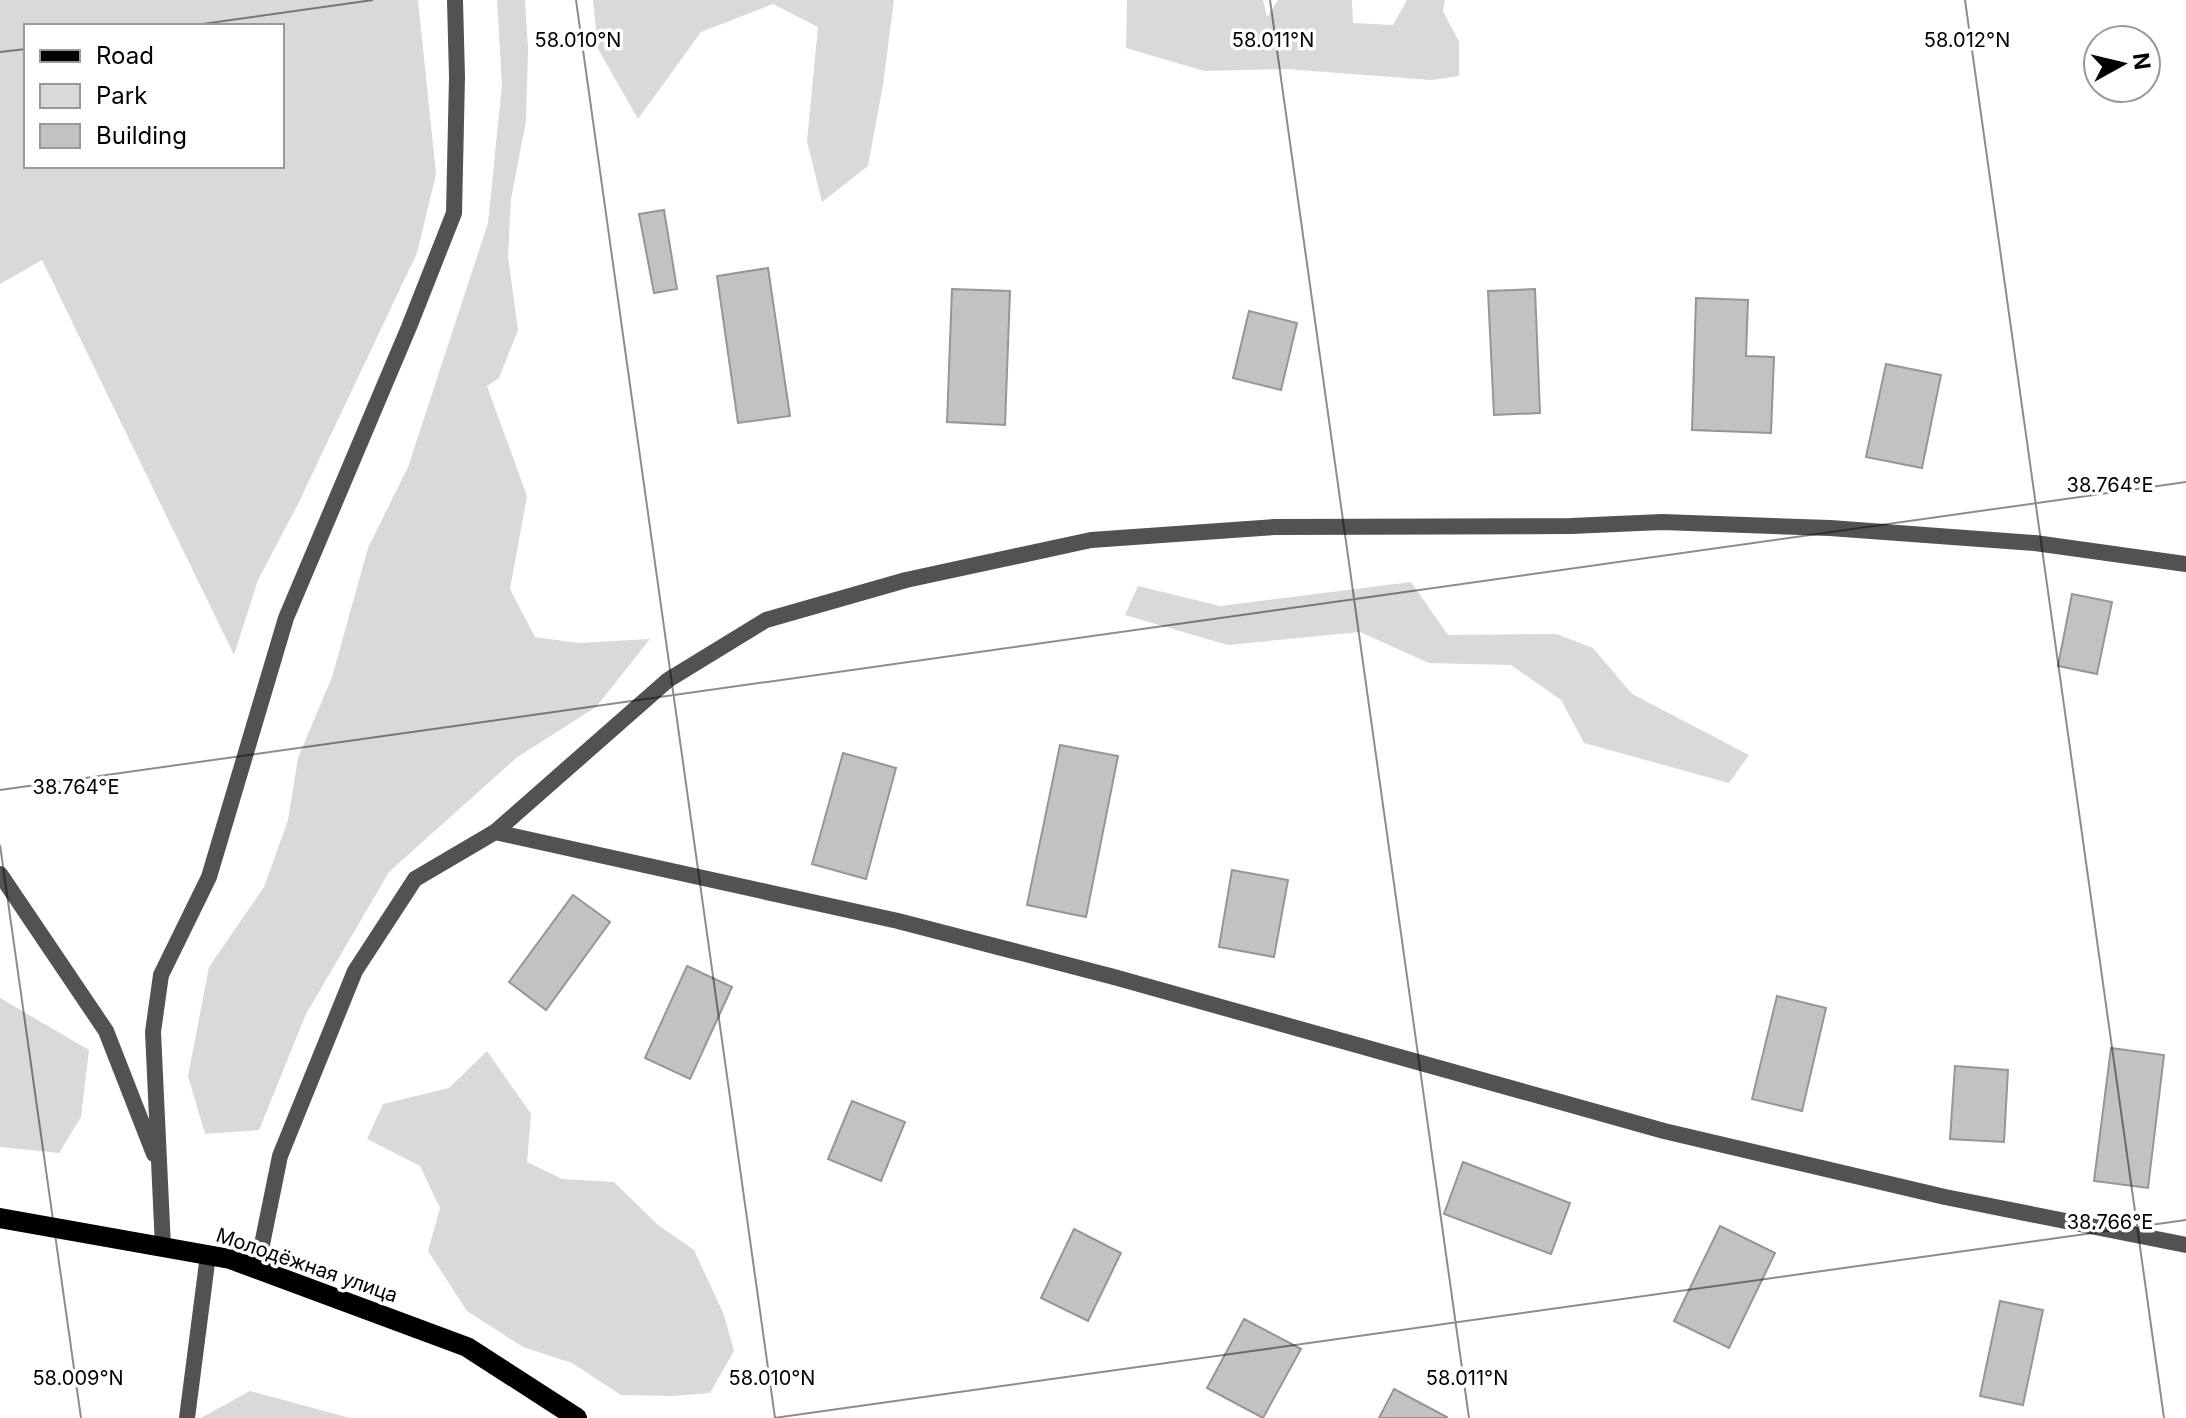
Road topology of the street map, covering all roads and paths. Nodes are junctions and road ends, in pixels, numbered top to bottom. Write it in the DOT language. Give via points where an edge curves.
graph roads {
  1 [pos="455,0"];
  2 [pos="2186,564"];
  3 [pos="495,832"];
  4 [pos="0,874"];
  5 [pos="159,1166"];
  6 [pos="0,1218"];
  7 [pos="2186,1245"];
  8 [pos="163,1247"];
  9 [pos="208,1255"];
  10 [pos="257,1269"];
  11 [pos="187,1418"];
  12 [pos="577,1418"];
  1 -- 5 [label="street" via="454,213 286,618 209,877 161,975 153,1032"];
  2 -- 3 [label="street" via="2035,543 1662,522 1275,527 1091,540 906,580 766,620 668,680"];
  3 -- 7 [label="street" via="898,921 1664,1131 1945,1197"];
  3 -- 10 [label="street" via="415,879 355,971 280,1156"];
  4 -- 5 [label="street" via="106,1031"];
  5 -- 8 [label="street"];
  6 -- 8 [label="main road, Молодёжная улица"];
  8 -- 9 [label="main road, Молодёжная улица"];
  9 -- 10 [label="main road, Молодёжная улица"];
  9 -- 11 [label="street"];
  10 -- 12 [label="main road, Молодёжная улица" via="467,1347"];
}
